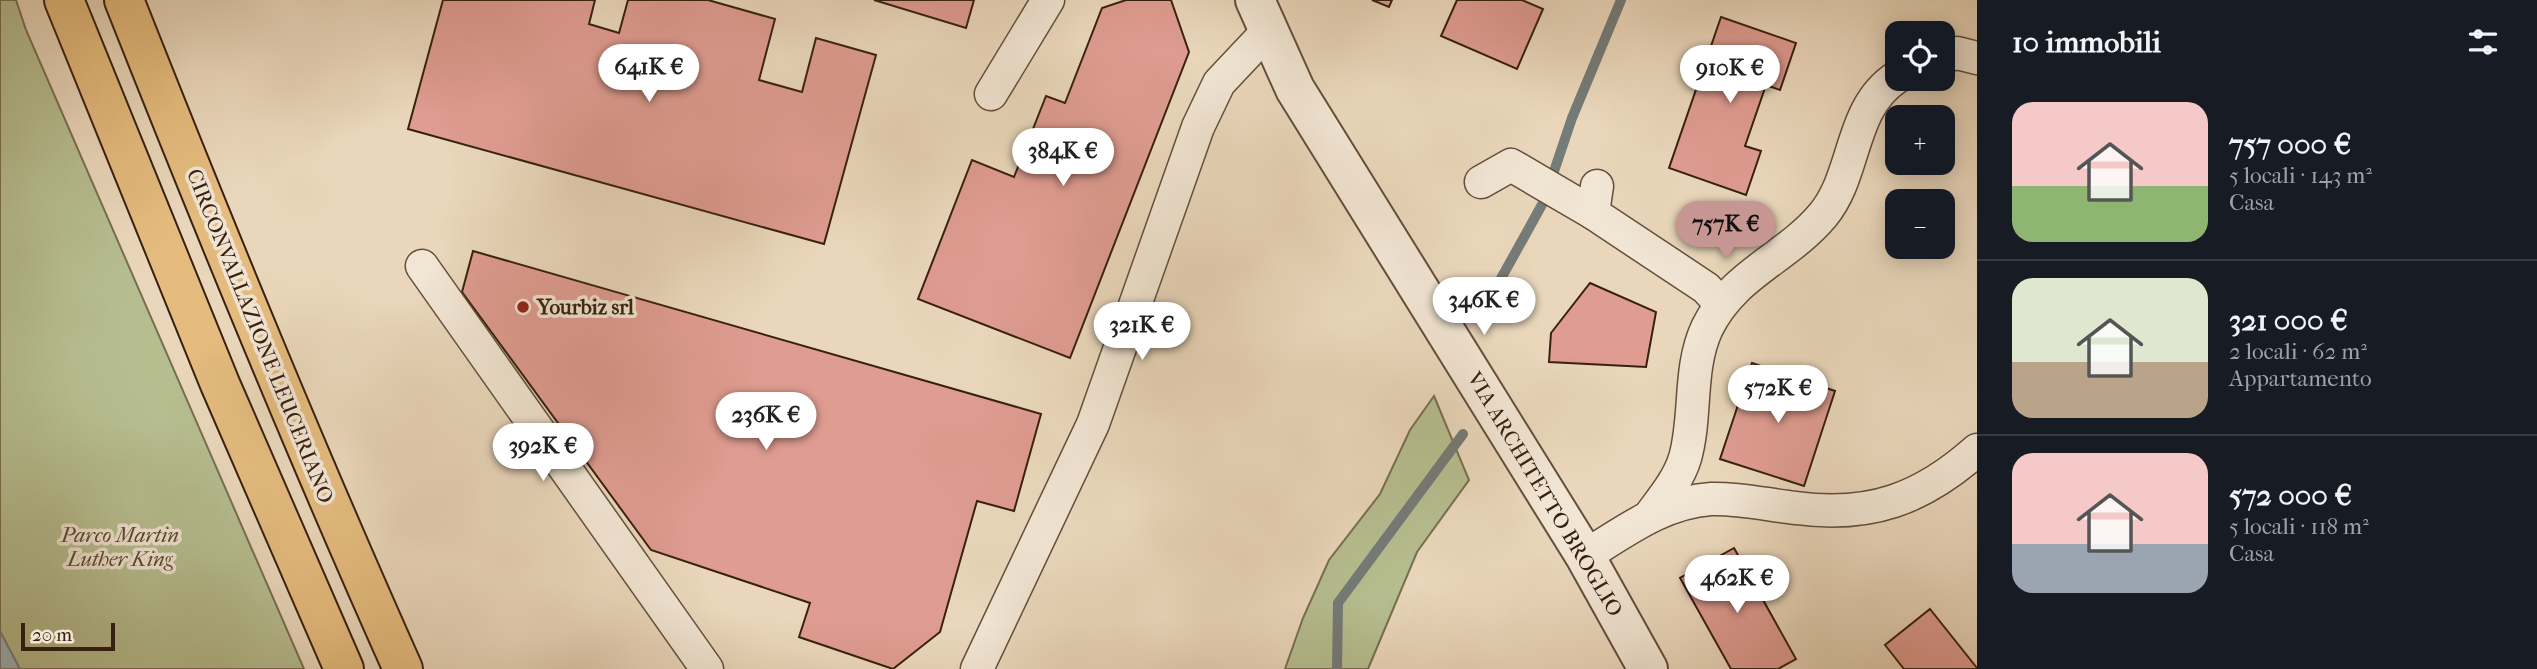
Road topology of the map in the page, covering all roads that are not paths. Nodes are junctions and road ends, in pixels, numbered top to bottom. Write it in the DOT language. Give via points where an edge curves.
graph roads {
  1 [pos="64,0"];
  2 [pos="124,0"];
  3 [pos="1048,0"];
  4 [pos="1261,16"];
  5 [pos="1955,54"];
  6 [pos="1977,58"];
  7 [pos="1885,88"];
  8 [pos="991,94"];
  9 [pos="1481,182"];
  10 [pos="422,266"];
  11 [pos="1721,304"];
  12 [pos="1977,450"];
  13 [pos="1648,517"];
  14 [pos="1585,556"];
  15 [pos="344,669"];
  16 [pos="403,669"];
  17 [pos="707,669"];
  18 [pos="977,669"];
  19 [pos="1648,669"];
  1 -- 15 [label="highway" via="220,384"];
  2 -- 16 [label="highway, CIRCONVALLAZIONE LEUCERIANO" via="323,489"];
  3 -- 8 [label="street"];
  4 -- 14 [label="street, VIA ARCHITETTO BROGLIO" via="1295,89"];
  4 -- 18 [label="street" via="1198,127 1093,424"];
  5 -- 6 [label="street"];
  7 -- 11 [label="street" via="1867,111 1843,183 1823,215 1751,273"];
  9 -- 11 [label="street" via="1511,165 1563,193 1595,200"];
  10 -- 17 [label="street"];
  11 -- 13 [label="street" via="1706,331 1695,373 1684,460 1670,489"];
  12 -- 13 [label="street" via="1917,494 1882,507 1806,510 1711,499"];
  13 -- 14 [label="street"];
  14 -- 19 [label="street, VIA ARCHITETTO BROGLIO"];
}
